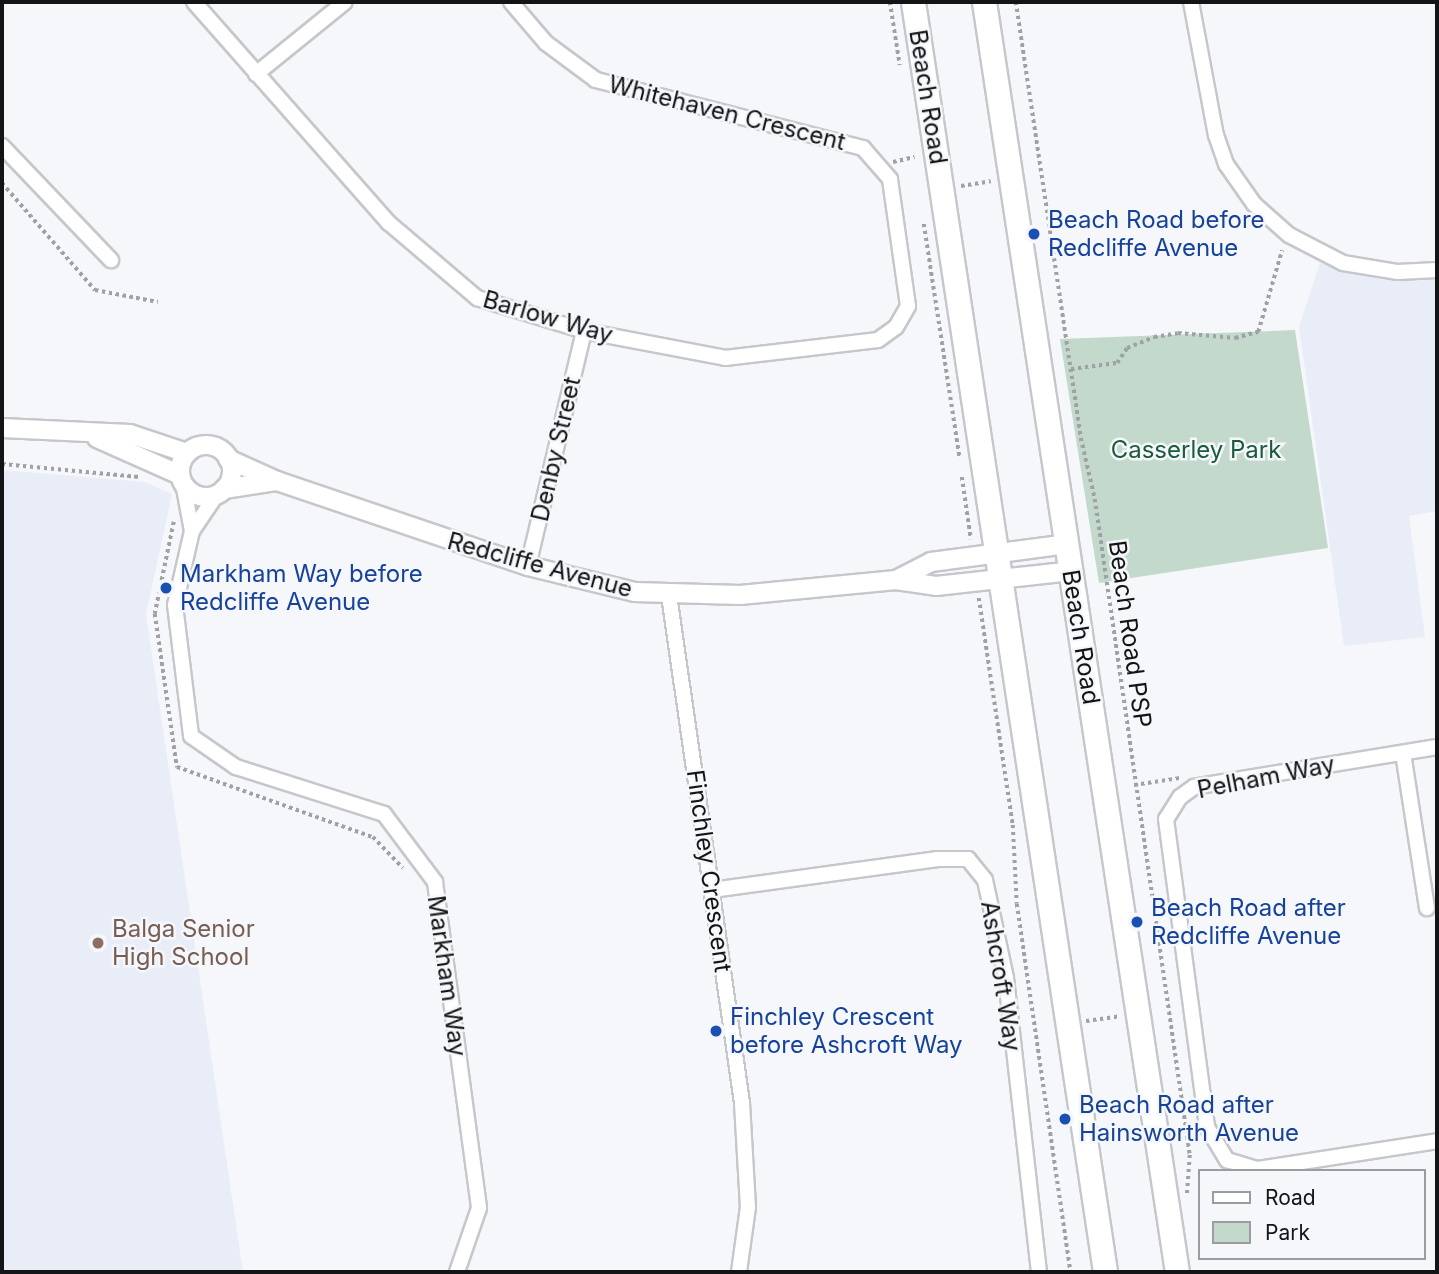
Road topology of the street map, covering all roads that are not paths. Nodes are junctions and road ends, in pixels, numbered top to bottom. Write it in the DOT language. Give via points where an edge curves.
graph roads {
  1 [pos="194,2"];
  2 [pos="345,2"];
  3 [pos="511,2"];
  4 [pos="913,2"];
  5 [pos="984,2"];
  6 [pos="1191,2"];
  7 [pos="256,74"];
  8 [pos="2,146"];
  9 [pos="111,260"];
  10 [pos="1437,270"];
  11 [pos="896,327"];
  12 [pos="584,331"];
  13 [pos="2,428"];
  14 [pos="92,435"];
  15 [pos="187,453"];
  16 [pos="228,459"];
  17 [pos="181,479"];
  18 [pos="276,481"];
  19 [pos="220,492"];
  20 [pos="192,531"];
  21 [pos="1067,544"];
  22 [pos="998,554"];
  23 [pos="528,566"];
  24 [pos="1071,571"];
  25 [pos="1002,579"];
  26 [pos="896,580"];
  27 [pos="669,595"];
  28 [pos="1437,747"];
  29 [pos="1403,752"];
  30 [pos="712,890"];
  31 [pos="1427,908"];
  32 [pos="1437,1141"];
  33 [pos="457,1272"];
  34 [pos="739,1272"];
  35 [pos="1039,1272"];
  36 [pos="1105,1272"];
  37 [pos="1177,1272"];
  1 -- 7 [label="street, Barlow Way"];
  2 -- 7 [label="street"];
  3 -- 11 [label="street, Whitehaven Crescent" via="545,43 596,80 863,148 890,179 908,306"];
  4 -- 22 [label="main road, Beach Road"];
  5 -- 21 [label="main road, Beach Road"];
  6 -- 10 [label="street" via="1209,111 1226,164 1254,204 1289,235 1343,263 1398,272"];
  7 -- 12 [label="street, Barlow Way" via="389,223 477,298"];
  8 -- 9 [label="street"];
  11 -- 12 [label="street, Barlow Way" via="878,340 725,358"];
  12 -- 23 [label="street, Denby Street"];
  13 -- 14 [label="street"];
  14 -- 15 [label="street" via="130,435"];
  14 -- 17 [label="street"];
  15 -- 16 [label="street" via="210,445"];
  15 -- 17 [label="street"];
  16 -- 18 [label="street, Redcliffe Avenue"];
  16 -- 19 [label="street" via="231,475"];
  17 -- 19 [label="street" via="202,496"];
  17 -- 20 [label="street, Markham Way"];
  18 -- 19 [label="street, Redcliffe Avenue"];
  18 -- 23 [label="street, Redcliffe Avenue"];
  19 -- 20 [label="street, Markham Way"];
  20 -- 33 [label="street, Markham Way" via="175,606 191,736 236,767 384,814 435,882 479,1208"];
  21 -- 22 [label="street, Redcliffe Avenue"];
  21 -- 24 [label="main road, Beach Road"];
  22 -- 25 [label="main road, Beach Road"];
  22 -- 26 [label="street, Redcliffe Avenue" via="931,562"];
  23 -- 27 [label="street, Redcliffe Avenue" via="635,592"];
  24 -- 25 [label="street, Redcliffe Avenue"];
  24 -- 37 [label="main road, Beach Road"];
  25 -- 26 [label="street, Redcliffe Avenue" via="936,586"];
  25 -- 36 [label="main road, Beach Road"];
  26 -- 27 [label="street, Redcliffe Avenue" via="740,595"];
  27 -- 30 [label="street, Finchley Crescent"];
  28 -- 29 [label="street, Pelham Way"];
  29 -- 31 [label="street"];
  29 -- 32 [label="street, Pelham Way" via="1194,787 1180,797 1166,819 1207,1127 1227,1160 1257,1169"];
  30 -- 34 [label="street, Finchley Crescent" via="742,1103 748,1208"];
  30 -- 35 [label="street, Ashcroft Way" via="938,859 968,859 985,880 1006,978"];
}
